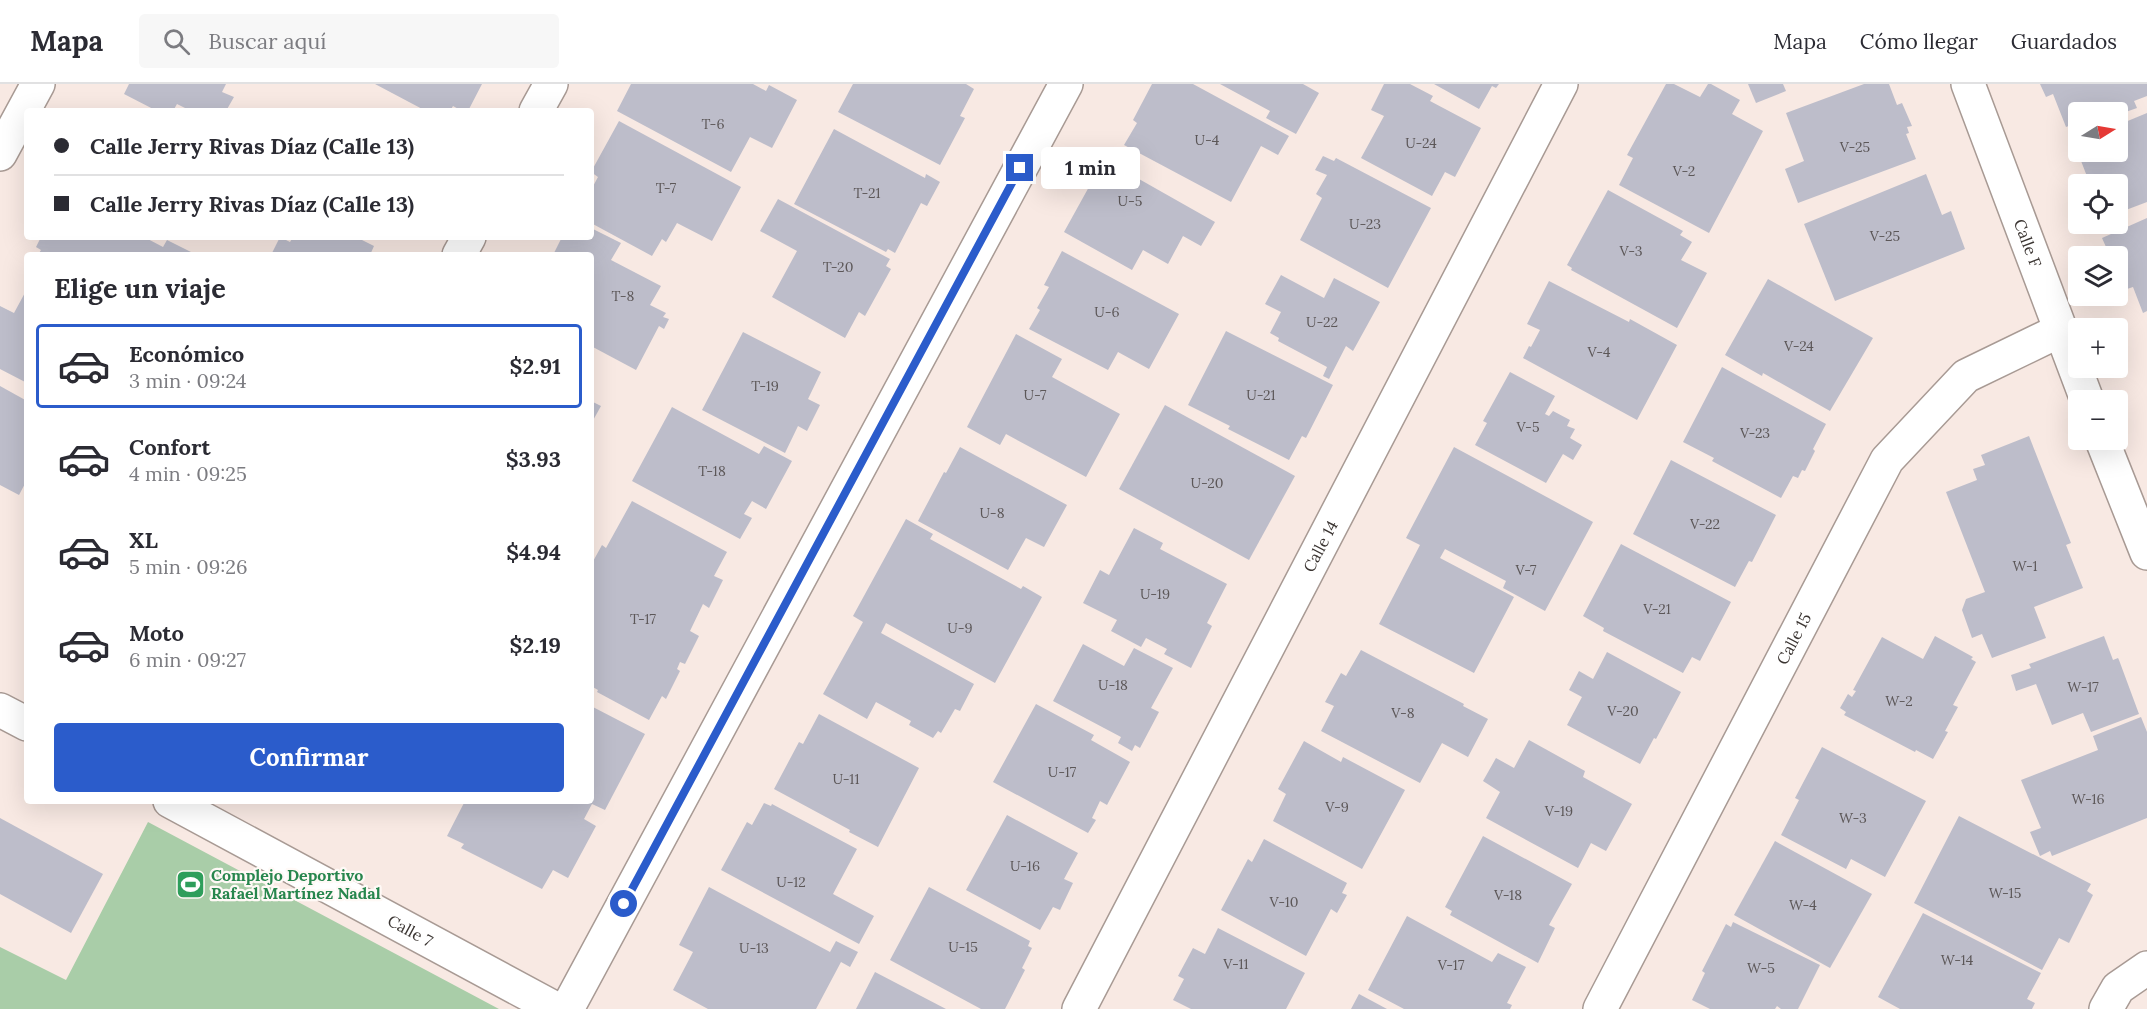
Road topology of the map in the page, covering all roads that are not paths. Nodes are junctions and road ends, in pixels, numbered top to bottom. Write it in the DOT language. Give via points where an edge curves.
graph roads {
  1 [pos="38,84"];
  2 [pos="551,84"];
  3 [pos="1066,84"];
  4 [pos="1562,84"];
  5 [pos="1968,84"];
  6 [pos="25,108"];
  7 [pos="538,108"];
  8 [pos="24,110"];
  9 [pos="0,154"];
  10 [pos="2059,331"];
  11 [pos="2082,390"];
  12 [pos="2106,450"];
  13 [pos="2147,553"];
  14 [pos="0,710"];
  15 [pos="24,722"];
  16 [pos="176,804"];
  17 [pos="2147,968"];
  18 [pos="556,1009"];
  19 [pos="567,1009"];
  20 [pos="1079,1009"];
  21 [pos="1600,1009"];
  22 [pos="2106,1009"];
  1 -- 6 [label="street"];
  2 -- 7 [label="street"];
  3 -- 19 [label="street"];
  4 -- 20 [label="street, Calle 14"];
  5 -- 10 [label="street, Calle F"];
  8 -- 9 [label="street"];
  10 -- 11 [label="street, Calle F"];
  10 -- 21 [label="street, Calle 15" via="1966,376 1887,460"];
  12 -- 13 [label="street"];
  14 -- 15 [label="street"];
  16 -- 18 [label="street, Calle 7"];
  17 -- 22 [label="street" via="2118,988"];
}
